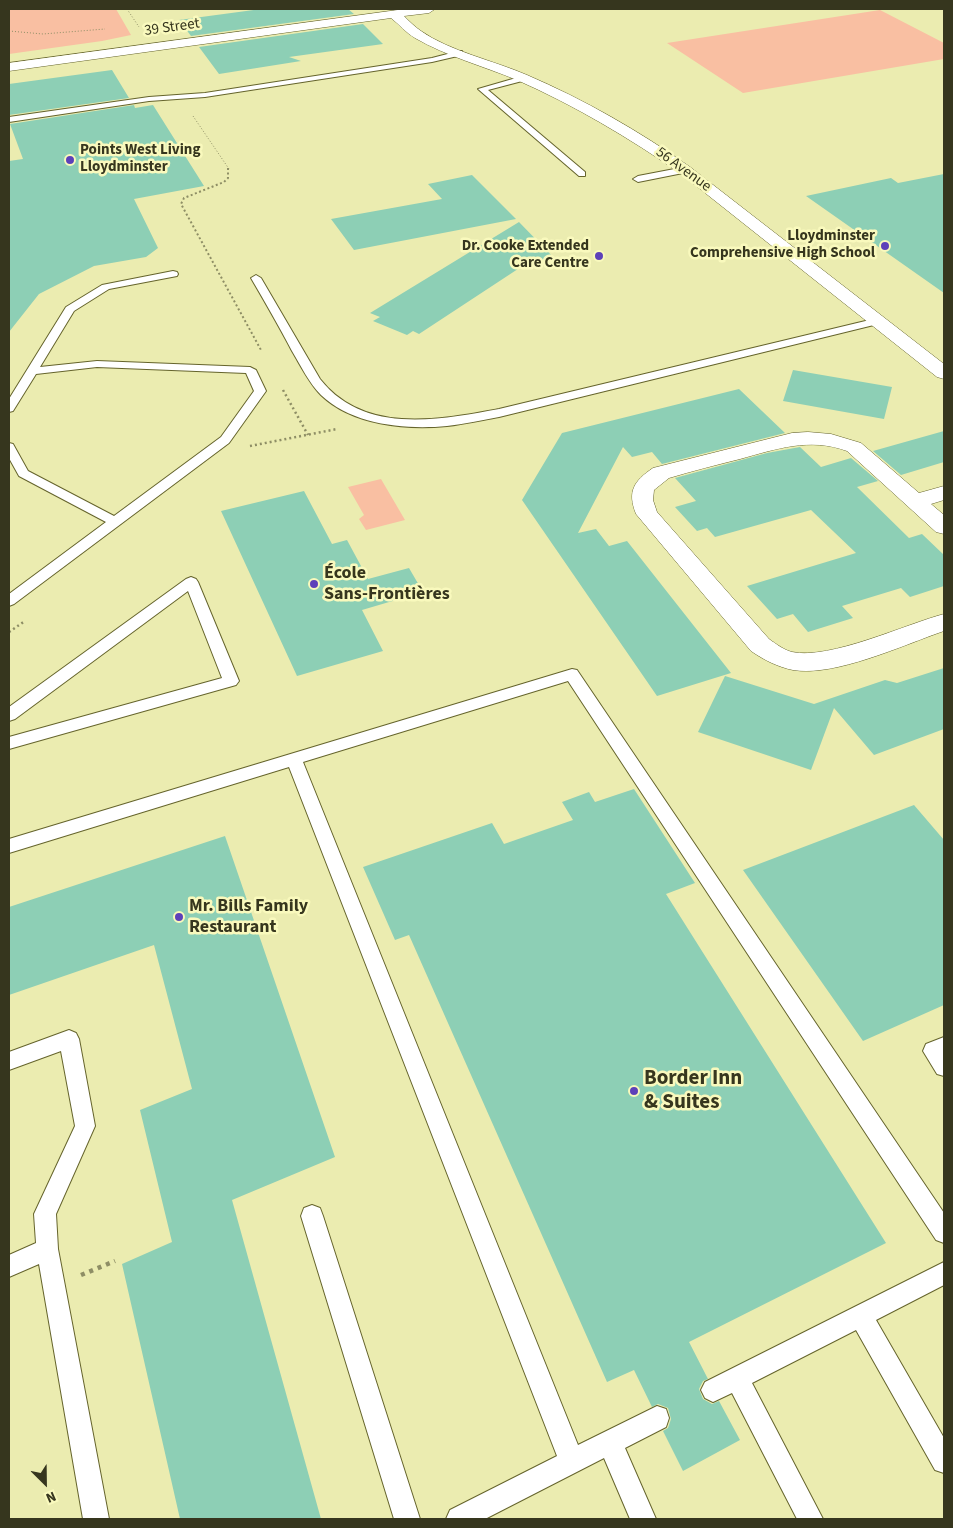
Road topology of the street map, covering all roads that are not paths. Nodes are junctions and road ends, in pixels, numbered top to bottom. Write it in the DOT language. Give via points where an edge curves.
graph roads {
  1 [pos="429,9"];
  2 [pos="394,14"];
  3 [pos="459,52"];
  4 [pos="9,67"];
  5 [pos="523,78"];
  6 [pos="9,120"];
  7 [pos="685,170"];
  8 [pos="582,174"];
  9 [pos="638,179"];
  10 [pos="173,274"];
  11 [pos="256,278"];
  12 [pos="878,321"];
  13 [pos="31,371"];
  14 [pos="944,373"];
  15 [pos="9,408"];
  16 [pos="9,447"];
  17 [pos="944,493"];
  18 [pos="917,502"];
  19 [pos="941,520"];
  20 [pos="115,522"];
  21 [pos="9,600"];
  22 [pos="944,622"];
  23 [pos="9,715"];
  24 [pos="9,743"];
  25 [pos="294,759"];
  26 [pos="9,846"];
  27 [pos="944,1046"];
  28 [pos="9,1062"];
  29 [pos="944,1066"];
  30 [pos="312,1216"];
  31 [pos="944,1232"];
  32 [pos="47,1249"];
  33 [pos="9,1266"];
  34 [pos="944,1273"];
  35 [pos="860,1316"];
  36 [pos="737,1378"];
  37 [pos="713,1390"];
  38 [pos="657,1418"];
  39 [pos="610,1443"];
  40 [pos="944,1461"];
  41 [pos="572,1462"];
  42 [pos="96,1519"];
  43 [pos="407,1519"];
  44 [pos="459,1519"];
  45 [pos="643,1519"];
  46 [pos="810,1519"];
  1 -- 2 [label="street, 39 Street"];
  2 -- 3 [label="street, 56 Avenue" via="417,34"];
  2 -- 4 [label="street, 39 Street"];
  3 -- 5 [label="street, 56 Avenue"];
  3 -- 6 [label="lane" via="432,60 205,95 150,99"];
  5 -- 7 [label="street, 56 Avenue" via="604,119"];
  5 -- 8 [label="lane" via="482,89"];
  7 -- 9 [label="lane"];
  7 -- 12 [label="street, 56 Avenue"];
  10 -- 13 [label="lane" via="106,287 70,309"];
  11 -- 12 [label="lane" via="315,380 328,395 379,420 408,423 442,423 498,413"];
  12 -- 14 [label="street, 56 Avenue"];
  13 -- 15 [label="lane"];
  13 -- 20 [label="lane" via="97,364 250,370 260,391 224,440"];
  16 -- 20 [label="lane" via="24,473"];
  17 -- 18 [label="street"];
  18 -- 19 [label="street"];
  18 -- 22 [label="street" via="854,447 838,440 815,437 661,473 642,488 640,500 647,514 760,645 775,655 820,661"];
  20 -- 21 [label="lane"];
  23 -- 24 [label="lane" via="192,582 230,681"];
  25 -- 26 [label="lane"];
  25 -- 31 [label="lane" via="572,674"];
  25 -- 41 [label="lane"];
  27 -- 29 [label="lane" via="933,1051"];
  28 -- 32 [label="lane" via="69,1039 85,1126 46,1214"];
  30 -- 43 [label="lane"];
  32 -- 33 [label="lane"];
  32 -- 42 [label="lane"];
  34 -- 35 [label="lane"];
  35 -- 36 [label="lane"];
  35 -- 40 [label="lane"];
  36 -- 37 [label="lane"];
  36 -- 46 [label="lane"];
  38 -- 39 [label="lane"];
  39 -- 41 [label="lane"];
  39 -- 45 [label="lane"];
  41 -- 44 [label="lane"];
}
